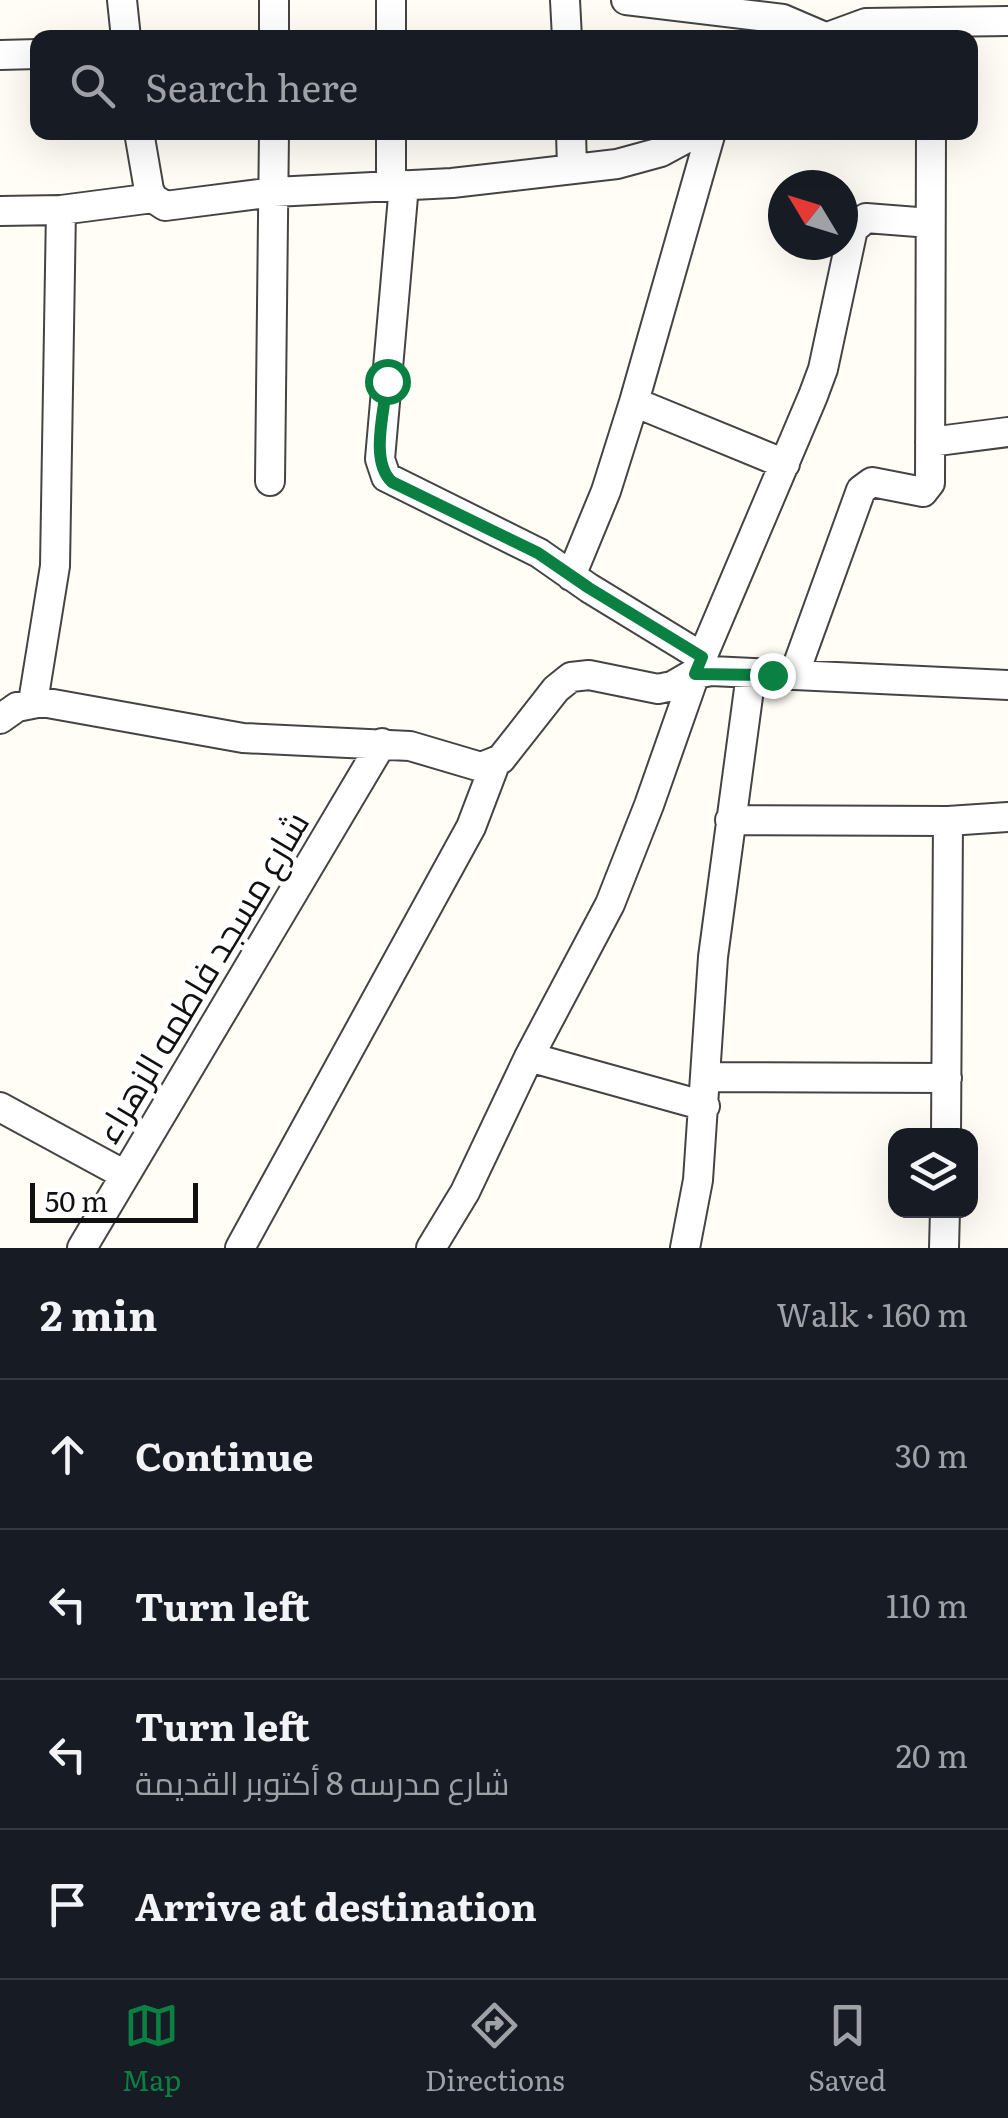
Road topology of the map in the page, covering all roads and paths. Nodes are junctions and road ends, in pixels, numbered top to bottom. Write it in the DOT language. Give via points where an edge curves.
graph roads {
  1 [pos="122,0"];
  2 [pos="274,0"];
  3 [pos="391,0"];
  4 [pos="565,0"];
  5 [pos="626,0"];
  6 [pos="665,3"];
  7 [pos="790,11"];
  8 [pos="866,11"];
  9 [pos="727,17"];
  10 [pos="1008,21"];
  11 [pos="125,30"];
  12 [pos="274,30"];
  13 [pos="391,30"];
  14 [pos="566,30"];
  15 [pos="816,30"];
  16 [pos="836,30"];
  17 [pos="934,30"];
  18 [pos="30,54"];
  19 [pos="0,55"];
  20 [pos="140,140"];
  21 [pos="274,140"];
  22 [pos="392,140"];
  23 [pos="570,140"];
  24 [pos="683,140"];
  25 [pos="709,140"];
  26 [pos="932,140"];
  27 [pos="572,169"];
  28 [pos="398,185"];
  29 [pos="274,192"];
  30 [pos="153,198"];
  31 [pos="0,210"];
  32 [pos="61,210"];
  33 [pos="930,224"];
  34 [pos="634,402"];
  35 [pos="1008,432"];
  36 [pos="930,442"];
  37 [pos="785,464"];
  38 [pos="270,481"];
  39 [pos="571,576"];
  40 [pos="698,666"];
  41 [pos="751,674"];
  42 [pos="794,676"];
  43 [pos="1008,685"];
  44 [pos="34,702"];
  45 [pos="0,720"];
  46 [pos="382,743"];
  47 [pos="495,764"];
  48 [pos="1008,817"];
  49 [pos="730,820"];
  50 [pos="948,822"];
  51 [pos="528,1056"];
  52 [pos="705,1077"];
  53 [pos="947,1078"];
  54 [pos="705,1106"];
  55 [pos="0,1107"];
  56 [pos="946,1128"];
  57 [pos="125,1175"];
  58 [pos="945,1218"];
  59 [pos="82,1248"];
  60 [pos="240,1248"];
  61 [pos="431,1248"];
  62 [pos="684,1248"];
  63 [pos="944,1248"];
  1 -- 11 [label="street"];
  2 -- 12 [label="street"];
  3 -- 13 [label="street"];
  4 -- 14 [label="street"];
  5 -- 6 [label="street"];
  6 -- 9 [label="street"];
  7 -- 9 [label="street"];
  7 -- 15 [label="street"];
  8 -- 16 [label="street"];
  8 -- 17 [label="street"];
  10 -- 17 [label="street"];
  18 -- 19 [label="street"];
  20 -- 30 [label="street"];
  21 -- 29 [label="street"];
  22 -- 28 [label="street"];
  23 -- 27 [label="street"];
  24 -- 27 [label="street" via="639,159"];
  25 -- 34 [label="street"];
  26 -- 33 [label="street"];
  27 -- 28 [label="street"];
  28 -- 29 [label="street"];
  28 -- 39 [label="street" via="382,468 392,482 523,544"];
  29 -- 30 [label="street" via="172,206"];
  29 -- 38 [label="street"];
  30 -- 32 [label="street"];
  31 -- 32 [label="street"];
  32 -- 44 [label="street" via="55,566"];
  33 -- 36 [label="street"];
  33 -- 37 [label="street" via="870,218 856,224 823,369"];
  34 -- 37 [label="street"];
  34 -- 39 [label="street"];
  35 -- 36 [label="street"];
  36 -- 42 [label="street" via="926,491 872,482 861,490"];
  37 -- 40 [label="street"];
  39 -- 40 [label="street"];
  40 -- 41 [label="street"];
  40 -- 47 [label="street" via="658,690 571,678"];
  40 -- 51 [label="street" via="610,904"];
  41 -- 42 [label="street"];
  41 -- 49 [label="street"];
  42 -- 43 [label="street"];
  44 -- 45 [label="street"];
  44 -- 46 [label="street" via="244,738"];
  46 -- 47 [label="street" via="481,767"];
  46 -- 57 [label="street, شارع مسجد فاطمه الزهراء"];
  47 -- 60 [label="street" via="471,827"];
  48 -- 50 [label="street"];
  49 -- 50 [label="street"];
  49 -- 52 [label="street"];
  50 -- 53 [label="street"];
  51 -- 54 [label="street"];
  51 -- 61 [label="street" via="465,1192"];
  52 -- 53 [label="street"];
  52 -- 54 [label="street"];
  53 -- 56 [label="street"];
  54 -- 62 [label="street"];
  55 -- 57 [label="street"];
  57 -- 59 [label="street, شارع مسجد فاطمه الزهراء"];
  58 -- 63 [label="street"];
}
